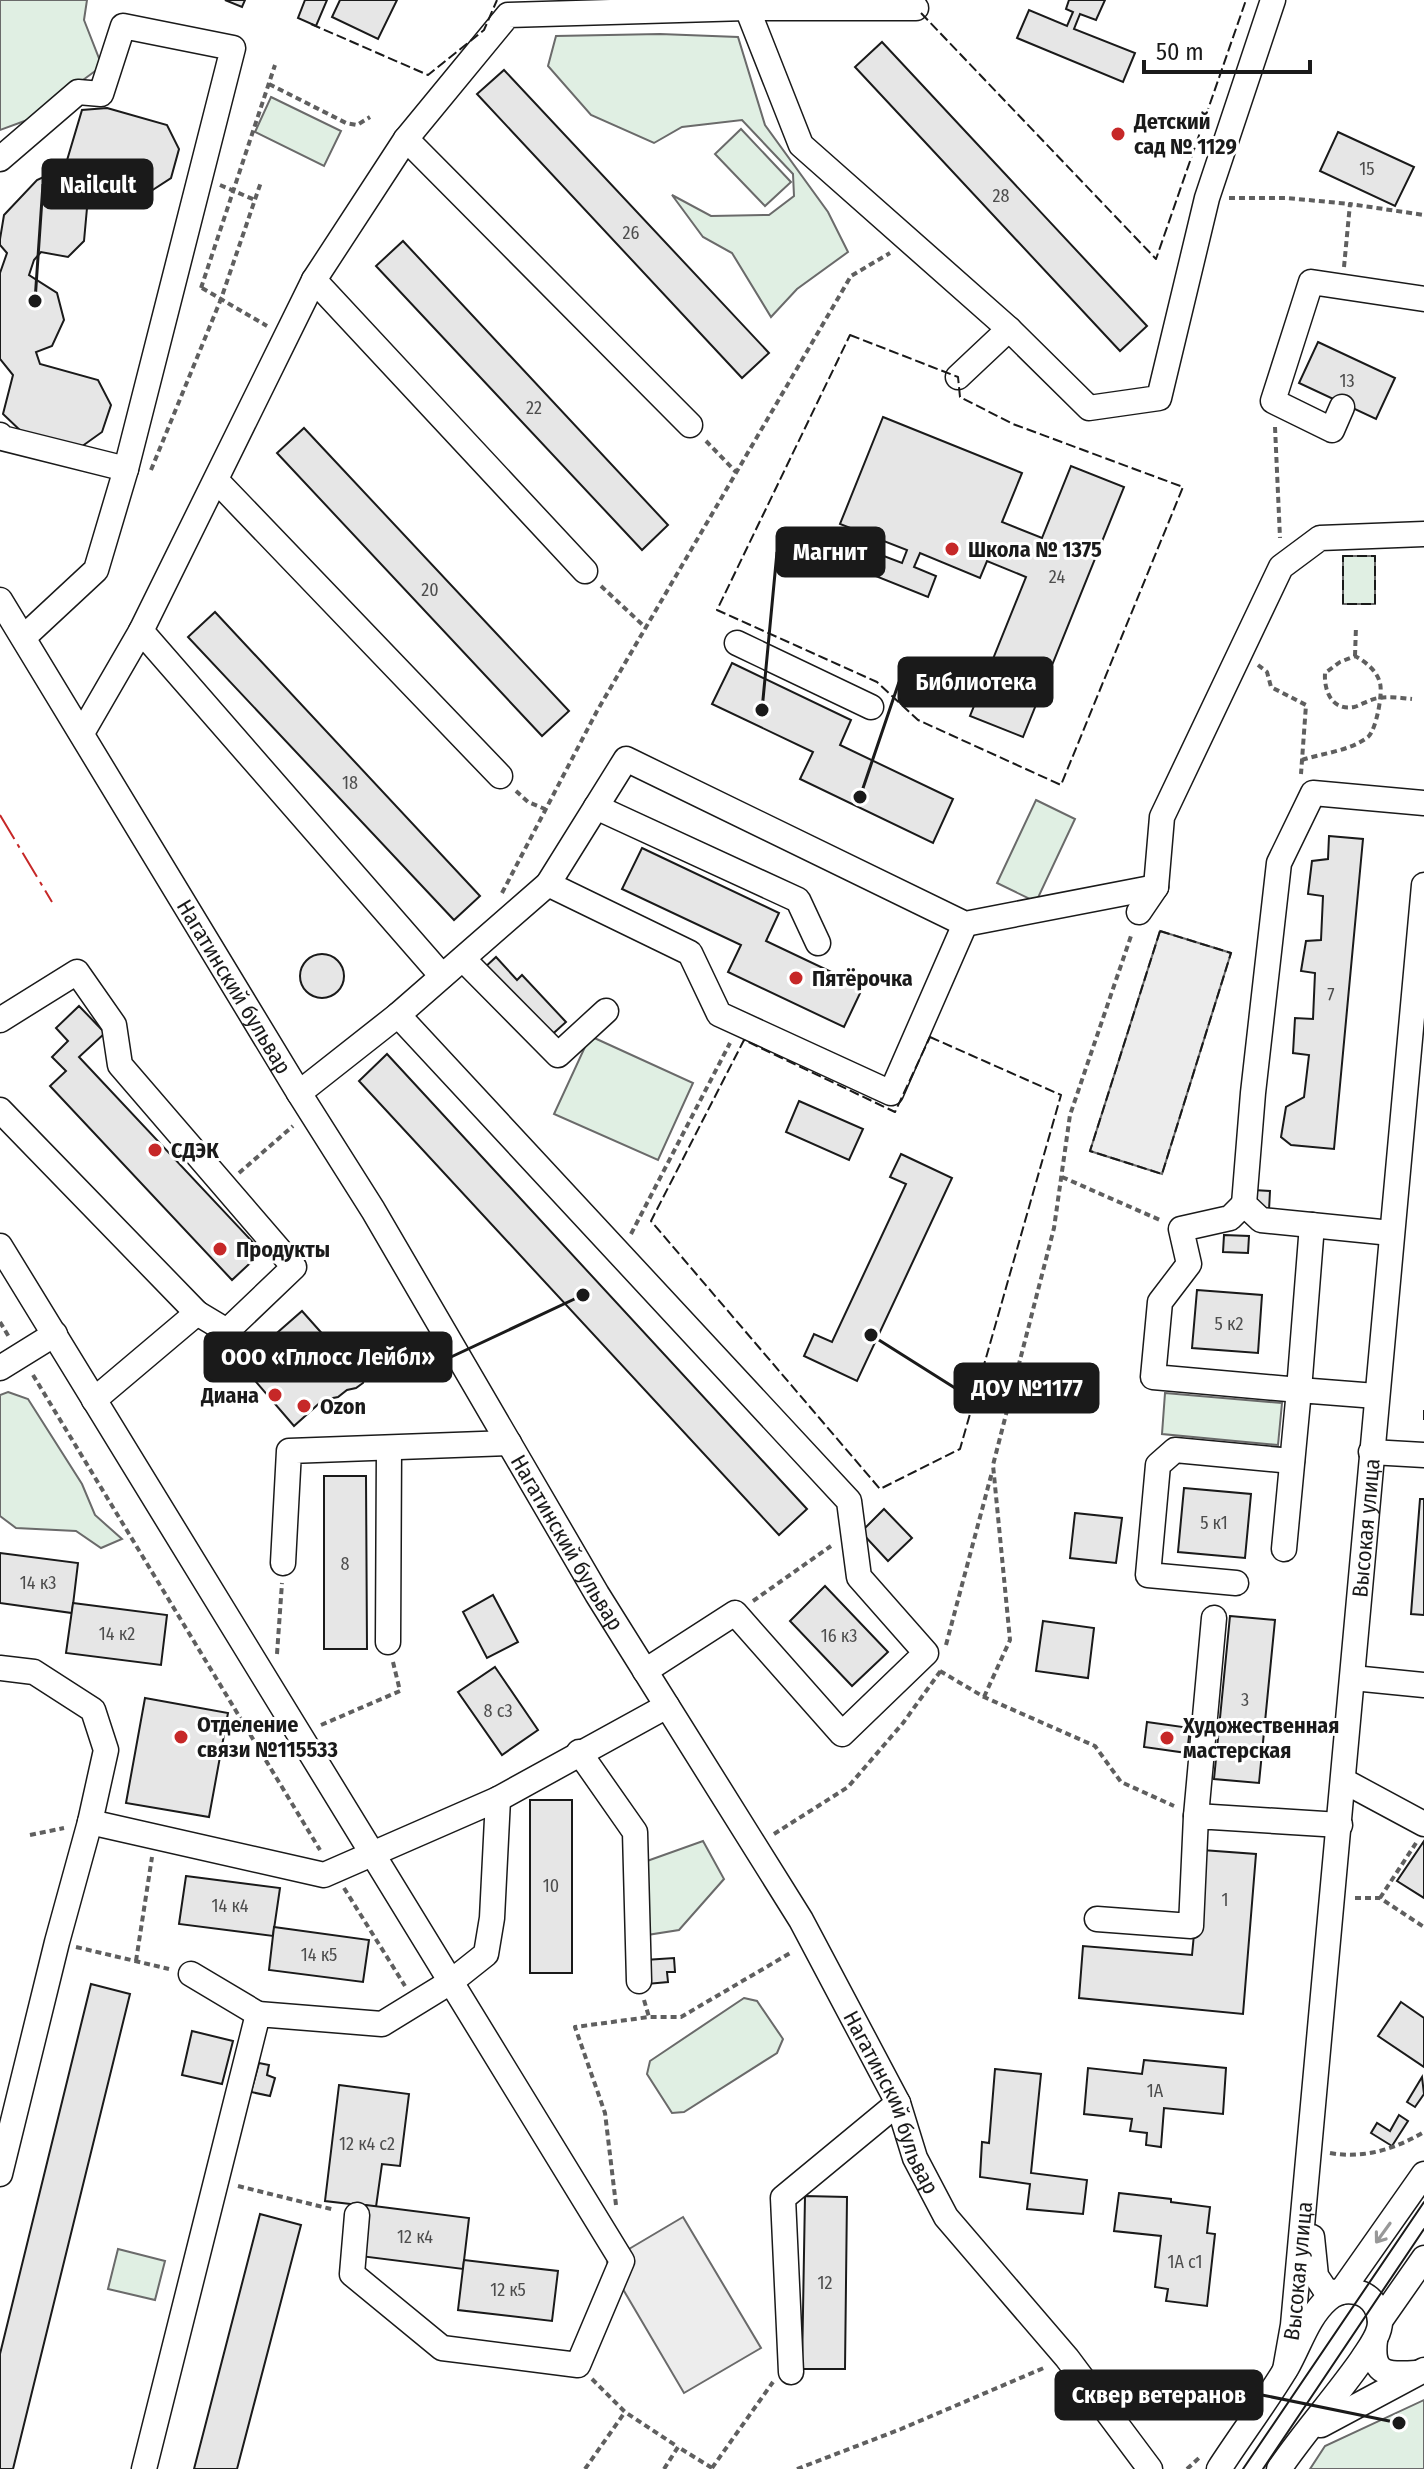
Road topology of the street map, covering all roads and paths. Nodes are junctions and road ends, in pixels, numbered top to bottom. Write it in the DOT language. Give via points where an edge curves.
graph roads {
  1 [pos="1273,0"];
  2 [pos="747,8"];
  3 [pos="916,8"];
  4 [pos="275,65"];
  5 [pos="269,84"];
  6 [pos="370,117"];
  7 [pos="406,139"];
  8 [pos="0,159"];
  9 [pos="201,176"];
  10 [pos="261,182"];
  11 [pos="234,190"];
  12 [pos="1207,198"];
  13 [pos="255,200"];
  14 [pos="1350,204"];
  15 [pos="1424,215"];
  16 [pos="910,241"];
  17 [pos="176,273"];
  18 [pos="314,280"];
  19 [pos="1342,286"];
  20 [pos="201,288"];
  21 [pos="221,299"];
  22 [pos="1424,299"];
  23 [pos="1009,329"];
  24 [pos="287,337"];
  25 [pos="958,377"];
  26 [pos="1273,401"];
  27 [pos="1342,407"];
  28 [pos="690,425"];
  29 [pos="0,435"];
  30 [pos="736,473"];
  31 [pos="136,476"];
  32 [pos="217,481"];
  33 [pos="1424,534"];
  34 [pos="1281,567"];
  35 [pos="585,571"];
  36 [pos="0,600"];
  37 [pos="1356,626"];
  38 [pos="646,628"];
  39 [pos="141,631"];
  40 [pos="24,637"];
  41 [pos="737,643"];
  42 [pos="1241,650"];
  43 [pos="1355,656"];
  44 [pos="1380,697"];
  45 [pos="1412,699"];
  46 [pos="871,707"];
  47 [pos="82,733"];
  48 [pos="1302,760"];
  49 [pos="500,776"];
  50 [pos="1312,795"];
  51 [pos="1424,803"];
  52 [pos="596,807"];
  53 [pos="545,809"];
  54 [pos="548,884"];
  55 [pos="1424,885"];
  56 [pos="1156,887"];
  57 [pos="502,894"];
  58 [pos="1139,912"];
  59 [pos="965,924"];
  60 [pos="818,943"];
  61 [pos="463,959"];
  62 [pos="442,976"];
  63 [pos="606,1011"];
  64 [pos="398,1015"];
  65 [pos="0,1020"];
  66 [pos="741,1024"];
  67 [pos="299,1093"];
  68 [pos="0,1110"];
  69 [pos="1412,1120"];
  70 [pos="1061,1177"];
  71 [pos="1244,1204"];
  72 [pos="1312,1225"];
  73 [pos="1181,1229"];
  74 [pos="1391,1233"];
  75 [pos="0,1246"];
  76 [pos="620,1255"];
  77 [pos="197,1313"];
  78 [pos="0,1322"];
  79 [pos="55,1334"];
  80 [pos="10,1362"];
  81 [pos="1299,1390"];
  82 [pos="1376,1396"];
  83 [pos="94,1400"];
  84 [pos="509,1443"];
  85 [pos="389,1448"];
  86 [pos="1371,1452"];
  87 [pos="1424,1455"];
  88 [pos="1292,1461"];
  89 [pos="853,1531"];
  90 [pos="1284,1549"];
  91 [pos="283,1563"];
  92 [pos="1236,1583"];
  93 [pos="735,1613"];
  94 [pos="1214,1618"];
  95 [pos="388,1642"];
  96 [pos="926,1653"];
  97 [pos="0,1668"];
  98 [pos="645,1671"];
  99 [pos="1353,1678"];
  100 [pos="1424,1685"];
  101 [pos="275,1692"];
  102 [pos="984,1697"];
  103 [pos="667,1706"];
  104 [pos="301,1734"];
  105 [pos="579,1752"];
  106 [pos="1344,1781"];
  107 [pos="498,1799"];
  108 [pos="1196,1816"];
  109 [pos="90,1822"];
  110 [pos="1340,1825"];
  111 [pos="1420,1833"];
  112 [pos="30,1835"];
  113 [pos="156,1835"];
  114 [pos="373,1852"];
  115 [pos="333,1871"];
  116 [pos="1352,1898"];
  117 [pos="1380,1898"];
  118 [pos="1097,1919"];
  119 [pos="1424,1927"];
  120 [pos="57,1942"];
  121 [pos="794,1950"];
  122 [pos="136,1961"];
  123 [pos="191,1974"];
  124 [pos="452,1981"];
  125 [pos="639,1981"];
  126 [pos="416,2003"];
  127 [pos="258,2014"];
  128 [pos="898,2103"];
  129 [pos="1424,2132"];
  130 [pos="1328,2152"];
  131 [pos="0,2171"];
  132 [pos="1306,2171"];
  133 [pos="1424,2174"];
  134 [pos="216,2181"];
  135 [pos="357,2215"];
  136 [pos="617,2217"];
  137 [pos="1424,2258"];
  138 [pos="1339,2292"];
  139 [pos="1378,2330"];
  140 [pos="1067,2358"];
  141 [pos="790,2364"];
  142 [pos="578,2365"];
  143 [pos="1285,2370"];
  144 [pos="1421,2371"];
  145 [pos="625,2412"];
  146 [pos="1297,2444"];
  147 [pos="678,2447"];
  148 [pos="1212,2462"];
  149 [pos="713,2468"];
  150 [pos="144,2469"];
  151 [pos="585,2469"];
  152 [pos="664,2469"];
  153 [pos="797,2469"];
  154 [pos="1150,2469"];
  155 [pos="1187,2469"];
  156 [pos="1279,2469"];
  1 -- 12 [label="street"];
  2 -- 3 [label="street"];
  2 -- 7 [label="street" via="508,15"];
  2 -- 16 [label="street" via="801,145"];
  4 -- 5 [label="path"];
  5 -- 6 [label="path" via="346,123 357,125"];
  5 -- 11 [label="path"];
  7 -- 18 [label="street"];
  7 -- 28 [label="street"];
  8 -- 9 [label="street" via="78,92 101,94 123,26 233,48"];
  9 -- 11 [label="path"];
  9 -- 17 [label="street"];
  10 -- 13 [label="path"];
  11 -- 13 [label="path"];
  11 -- 20 [label="path"];
  12 -- 14 [label="path"];
  12 -- 23 [label="street" via="1159,398 1089,408"];
  13 -- 21 [label="path"];
  14 -- 15 [label="path"];
  14 -- 19 [label="path"];
  16 -- 23 [label="street"];
  16 -- 30 [label="path" via="851,276"];
  17 -- 20 [label="path"];
  17 -- 31 [label="street"];
  18 -- 24 [label="street"];
  18 -- 35 [label="street"];
  19 -- 22 [label="street"];
  19 -- 26 [label="street" via="1311,282"];
  20 -- 21 [label="path"];
  21 -- 24 [label="path"];
  21 -- 31 [label="path"];
  23 -- 25 [label="street"];
  24 -- 32 [label="street"];
  26 -- 27 [label="street" via="1332,430"];
  26 -- 34 [label="path"];
  28 -- 30 [label="path"];
  29 -- 31 [label="street"];
  30 -- 38 [label="path"];
  31 -- 40 [label="street" via="96,570"];
  32 -- 39 [label="street"];
  32 -- 49 [label="street"];
  33 -- 34 [label="street" via="1320,538"];
  34 -- 42 [label="street"];
  35 -- 38 [label="path"];
  36 -- 40 [label="street, Нагатинский бульвар"];
  37 -- 43 [label="path"];
  38 -- 53 [label="path"];
  39 -- 47 [label="street"];
  39 -- 62 [label="street"];
  40 -- 47 [label="street, Нагатинский бульвар"];
  41 -- 46 [label="street"];
  42 -- 48 [label="path" via="1267,672 1271,687 1306,705"];
  42 -- 56 [label="street" via="1162,817"];
  43 -- 44 [label="path" via="1368,663 1381,684"];
  43 -- 44 [label="path" via="1325,673 1324,689 1330,699 1354,707"];
  44 -- 45 [label="path"];
  44 -- 48 [label="path" via="1370,735 1351,747"];
  47 -- 67 [label="street, Нагатинский бульвар"];
  48 -- 50 [label="path" via="1300,787"];
  49 -- 53 [label="path" via="528,802"];
  50 -- 51 [label="street"];
  50 -- 71 [label="street" via="1279,863"];
  52 -- 54 [label="street"];
  52 -- 59 [label="street" via="626,759"];
  52 -- 60 [label="street" via="798,900"];
  53 -- 57 [label="path"];
  54 -- 61 [label="street"];
  54 -- 66 [label="street" via="690,953 719,1014"];
  55 -- 69 [label="street, Высокая улица"];
  56 -- 58 [label="street"];
  56 -- 59 [label="street"];
  58 -- 70 [label="path" via="1070,1115"];
  59 -- 66 [label="street" via="891,1093"];
  61 -- 62 [label="street"];
  61 -- 63 [label="street" via="558,1055"];
  62 -- 64 [label="street"];
  64 -- 67 [label="street"];
  64 -- 76 [label="street"];
  65 -- 77 [label="street" via="77,972 114,1025 120,1065 294,1267 227,1331"];
  66 -- 76 [label="path"];
  67 -- 84 [label="street, Нагатинский бульвар"];
  68 -- 77 [label="street"];
  69 -- 74 [label="street, Высокая улица"];
  70 -- 73 [label="path"];
  70 -- 102 [label="path" via="1054,1228 993,1465 1010,1640"];
  71 -- 72 [label="street" via="1261,1220"];
  71 -- 73 [label="street" via="1230,1218"];
  72 -- 74 [label="street"];
  72 -- 81 [label="street"];
  73 -- 81 [label="street" via="1189,1264 1160,1302 1153,1377"];
  74 -- 82 [label="street, Высокая улица"];
  75 -- 79 [label="street"];
  76 -- 89 [label="street" via="849,1501"];
  77 -- 83 [label="street"];
  78 -- 80 [label="path"];
  79 -- 80 [label="street"];
  79 -- 83 [label="street"];
  80 -- 115 [label="path"];
  81 -- 82 [label="street"];
  81 -- 88 [label="street"];
  82 -- 86 [label="street, Высокая улица"];
  83 -- 101 [label="street"];
  84 -- 85 [label="street"];
  84 -- 98 [label="street, Нагатинский бульвар"];
  85 -- 91 [label="street" via="289,1451"];
  85 -- 95 [label="street"];
  86 -- 87 [label="street"];
  86 -- 99 [label="street, Высокая улица"];
  88 -- 90 [label="street"];
  88 -- 92 [label="street" via="1175,1450 1158,1465 1148,1575"];
  89 -- 93 [label="path"];
  89 -- 96 [label="street" via="859,1577"];
  91 -- 101 [label="path"];
  93 -- 96 [label="street" via="842,1734"];
  93 -- 98 [label="street"];
  94 -- 108 [label="street"];
  95 -- 104 [label="path" via="400,1691"];
  96 -- 102 [label="path" via="942,1673"];
  97 -- 109 [label="street" via="34,1672 93,1710 106,1750"];
  98 -- 103 [label="street, Нагатинский бульвар"];
  99 -- 100 [label="street"];
  99 -- 106 [label="street, Высокая улица"];
  101 -- 104 [label="street"];
  102 -- 108 [label="path" via="1095,1746 1121,1782"];
  103 -- 105 [label="street"];
  103 -- 128 [label="street, Нагатинский бульвар" via="801,1920"];
  104 -- 114 [label="street"];
  105 -- 107 [label="street"];
  105 -- 125 [label="street" via="635,1832"];
  106 -- 110 [label="street, Высокая улица"];
  106 -- 111 [label="street"];
  107 -- 114 [label="street"];
  107 -- 124 [label="street" via="486,1954"];
  108 -- 110 [label="street"];
  108 -- 118 [label="street" via="1191,1926"];
  109 -- 112 [label="path"];
  109 -- 113 [label="street"];
  109 -- 120 [label="street"];
  110 -- 132 [label="street, Высокая улица"];
  111 -- 117 [label="path"];
  113 -- 115 [label="street" via="324,1875"];
  113 -- 122 [label="path"];
  114 -- 115 [label="street"];
  114 -- 124 [label="street"];
  115 -- 126 [label="path"];
  116 -- 117 [label="path"];
  117 -- 119 [label="path"];
  120 -- 122 [label="path"];
  120 -- 131 [label="street"];
  121 -- 136 [label="path" via="681,2017 575,2027 605,2113"];
  122 -- 123 [label="path"];
  123 -- 127 [label="street"];
  124 -- 126 [label="street"];
  124 -- 142 [label="street" via="622,2261"];
  126 -- 127 [label="street" via="382,2024"];
  127 -- 134 [label="street"];
  128 -- 140 [label="street, Нагатинский бульвар" via="915,2158 946,2217"];
  128 -- 141 [label="street" via="783,2198"];
  129 -- 130 [label="path" via="1398,2147 1351,2156"];
  132 -- 138 [label="street, Высокая улица" via="1316,2276 1326,2291"];
  132 -- 143 [label="street, Высокая улица"];
  133 -- 138 [label="street, one-way"];
  134 -- 135 [label="path"];
  134 -- 150 [label="street"];
  135 -- 142 [label="street" via="352,2274 442,2348"];
  137 -- 139 [label="street"];
  138 -- 139 [label="street" via="1362,2293 1374,2303"];
  138 -- 143 [label="street" via="1308,2325"];
  139 -- 144 [label="street" via="1373,2356 1384,2372"];
  139 -- 146 [label="street" via="1334,2400"];
  140 -- 153 [label="path"];
  140 -- 154 [label="street, Нагатинский бульвар"];
  141 -- 149 [label="path"];
  142 -- 145 [label="path"];
  143 -- 148 [label="street"];
  144 -- 146 [label="street" via="1326,2422"];
  145 -- 147 [label="path"];
  145 -- 151 [label="path"];
  146 -- 156 [label="street"];
  147 -- 149 [label="path"];
  147 -- 152 [label="path"];
  148 -- 155 [label="path"];
}
